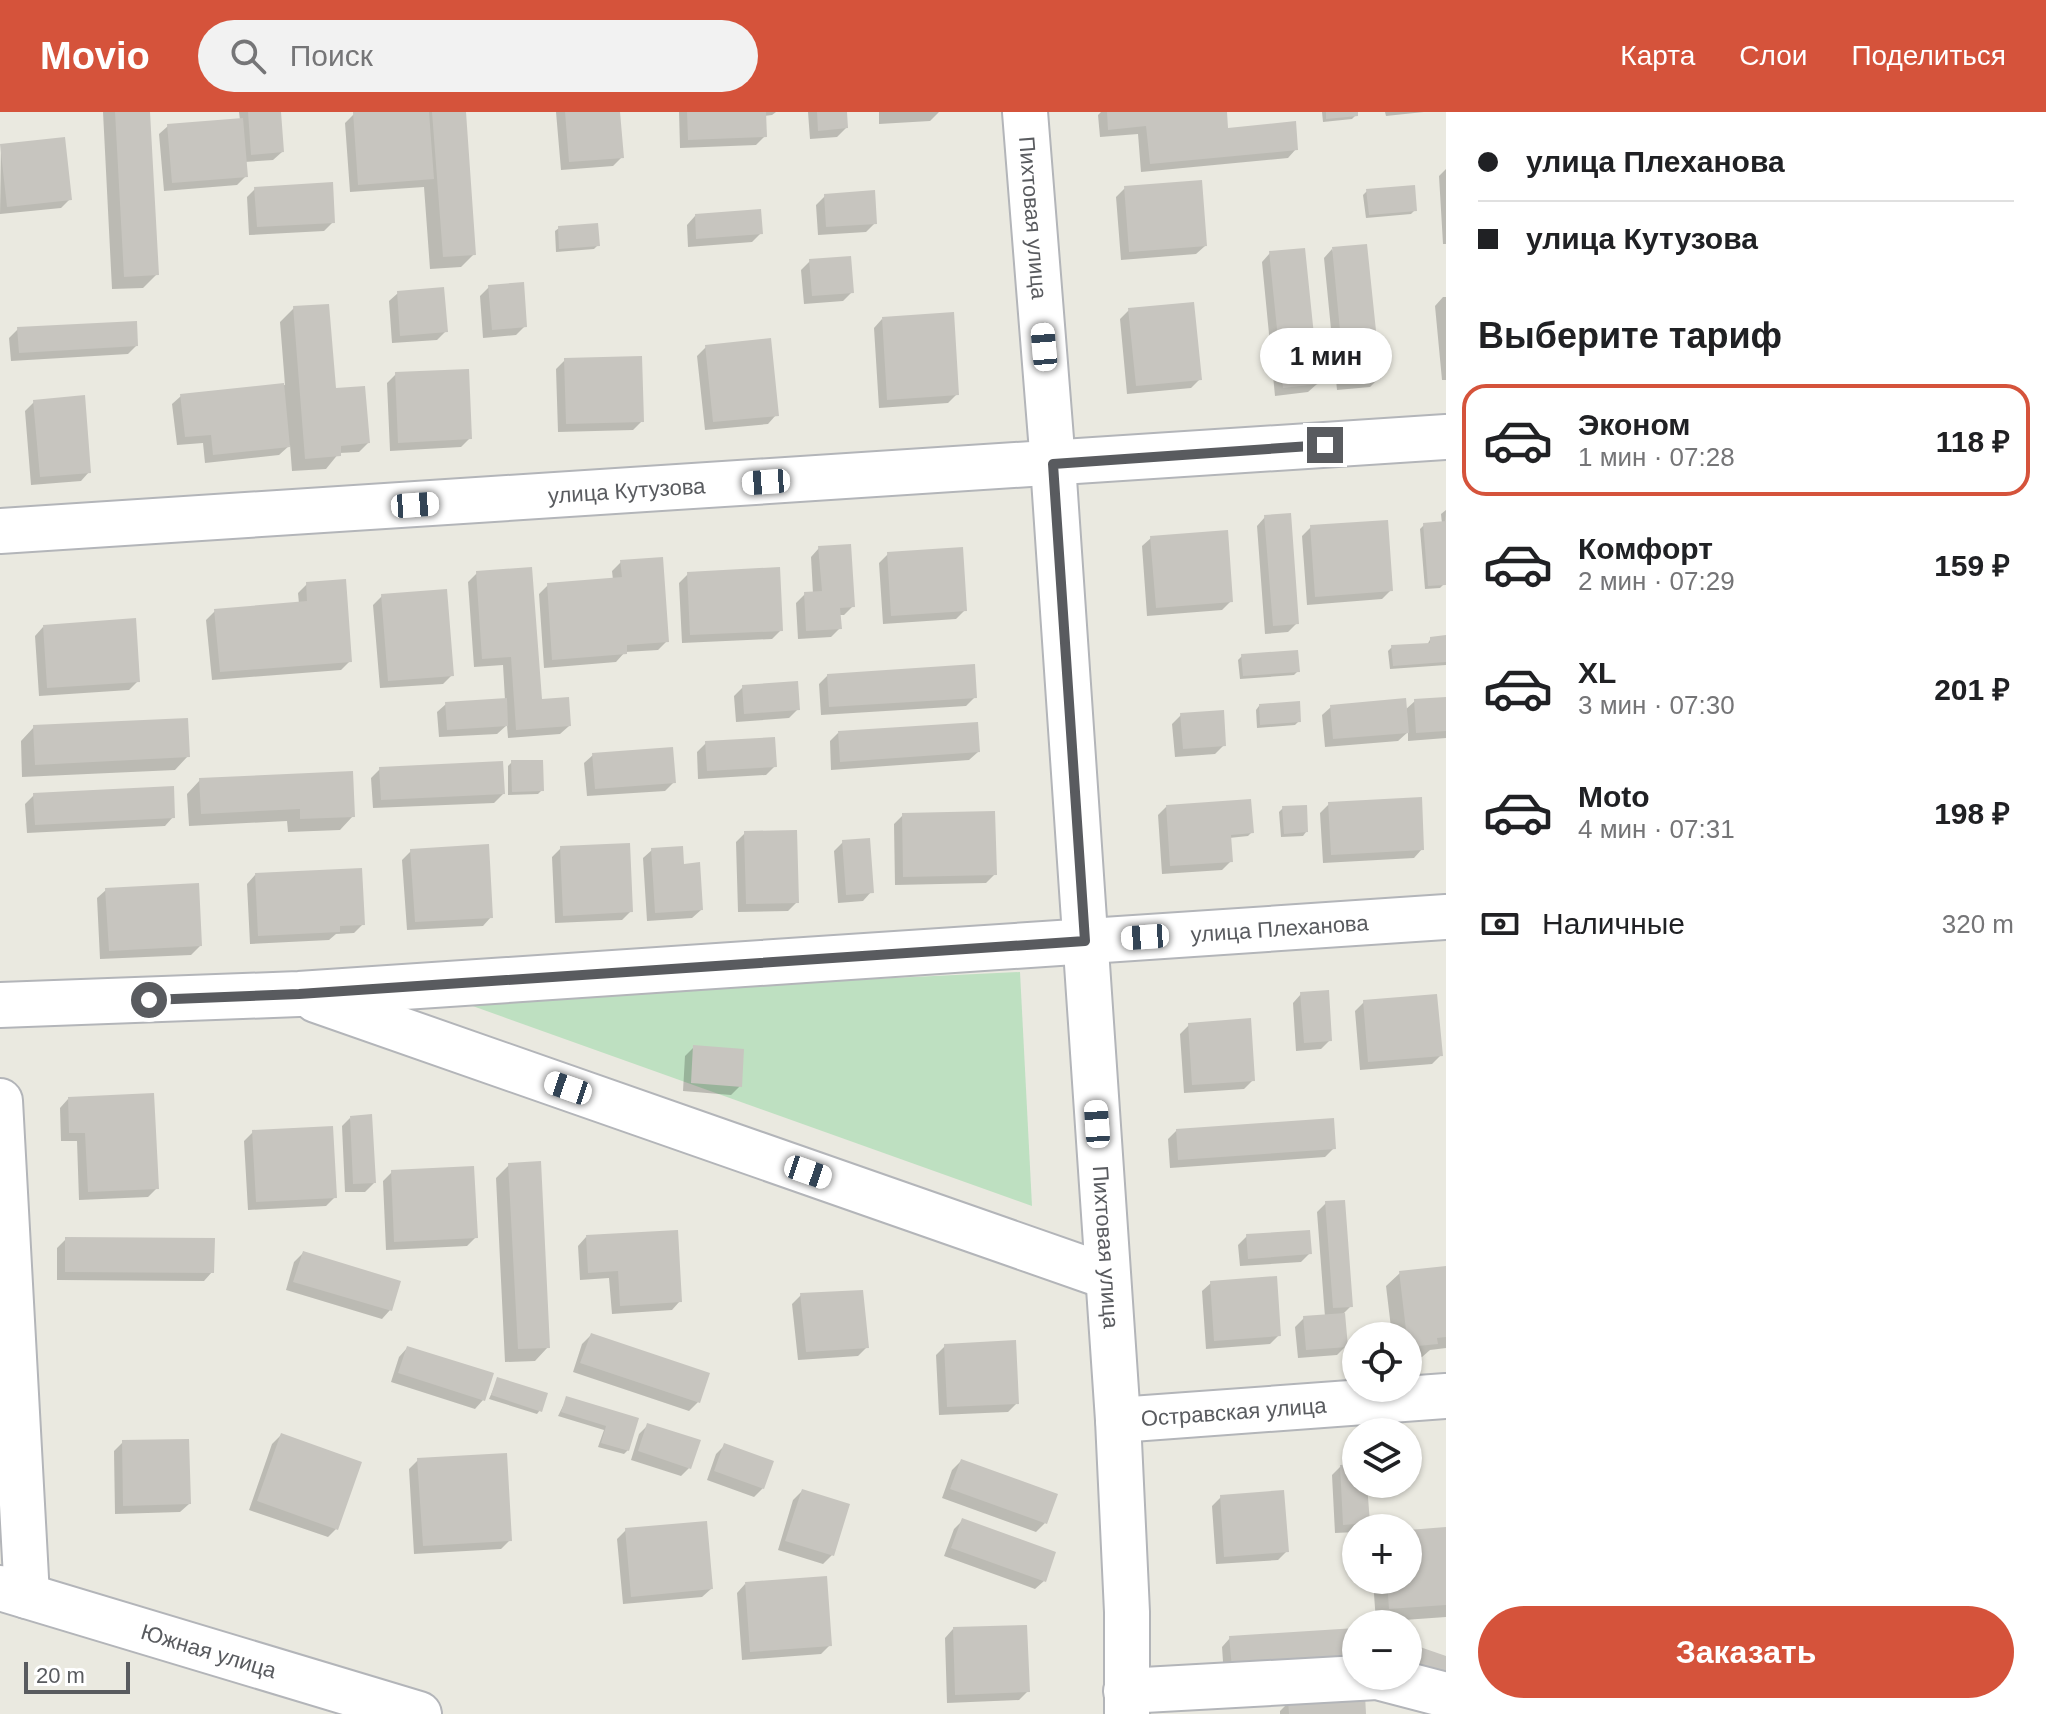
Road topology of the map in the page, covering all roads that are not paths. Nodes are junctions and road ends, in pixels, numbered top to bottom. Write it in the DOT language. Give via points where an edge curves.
graph roads {
  1 [pos="1025,112"];
  2 [pos="1446,437"];
  3 [pos="1053,464"];
  4 [pos="0,531"];
  5 [pos="1446,917"];
  6 [pos="1085,941"];
  7 [pos="299,994"];
  8 [pos="0,1005"];
  9 [pos="0,1101"];
  10 [pos="1108,1277"];
  11 [pos="1446,1396"];
  12 [pos="1118,1420"];
  13 [pos="14,1592"];
  14 [pos="1446,1695"];
  15 [pos="1127,1702"];
  16 [pos="419,1714"];
  1 -- 3 [label="street, Пихтовая улица"];
  2 -- 3 [label="street, улица Кутузова"];
  3 -- 4 [label="street, улица Кутузова"];
  3 -- 6 [label="street, Пихтовая улица"];
  5 -- 6 [label="street, улица Плеханова"];
  6 -- 7 [label="street, улица Плеханова"];
  6 -- 10 [label="street, Пихтовая улица"];
  7 -- 8 [label="street, улица Плеханова"];
  7 -- 10 [label="street, улица Плеханова"];
  9 -- 13 [label="street"];
  10 -- 12 [label="street, Пихтовая улица"];
  11 -- 12 [label="street, Остравская улица"];
  12 -- 15 [label="street, Пихтовая улица"];
  13 -- 16 [label="street, Южная улица"];
  14 -- 15 [label="street" via="1377,1677"];
}
